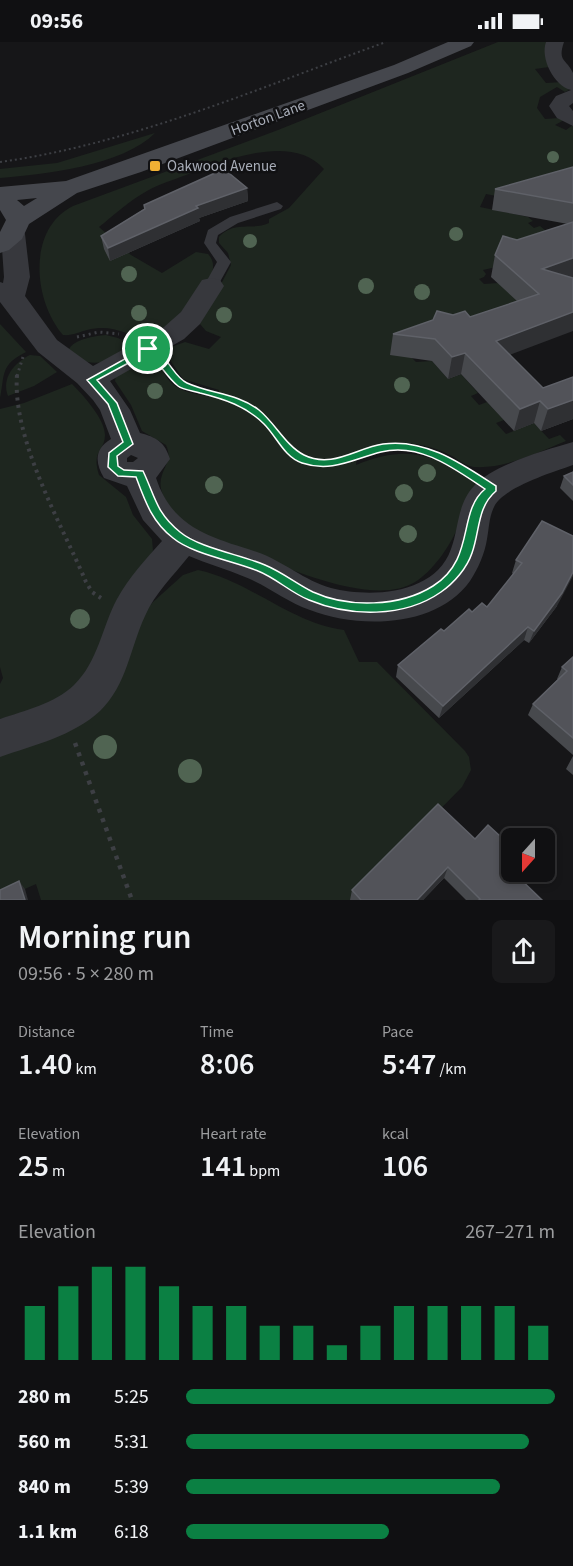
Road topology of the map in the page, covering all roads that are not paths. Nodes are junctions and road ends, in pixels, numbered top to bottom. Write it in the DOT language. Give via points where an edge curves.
graph roads {
  1 [pos="464,42"];
  2 [pos="555,42"];
  3 [pos="570,78"];
  4 [pos="573,96"];
  5 [pos="573,120"];
  6 [pos="69,188"];
  7 [pos="0,194"];
  8 [pos="0,200"];
  9 [pos="277,206"];
  10 [pos="10,233"];
  11 [pos="211,286"];
  12 [pos="6,293"];
  13 [pos="92,380"];
  14 [pos="573,453"];
  15 [pos="183,540"];
  16 [pos="0,738"];
  1 -- 6 [label="street, Horton Lane" via="401,69"];
  2 -- 3 [label="street" via="551,56"];
  4 -- 5 [label="street" via="563,100 560,107"];
  6 -- 7 [label="street, Horton Lane"];
  6 -- 10 [label="street, Horton Lane"];
  8 -- 10 [label="street" via="14,209"];
  9 -- 11 [label="lane" via="234,220 212,233 210,243 224,262"];
  10 -- 12 [label="street" via="17,277"];
  11 -- 13 [label="street" via="191,318 174,333"];
  12 -- 13 [label="street" via="45,343"];
  13 -- 15 [label="street" via="112,403 154,512"];
  14 -- 15 [label="street" via="492,488 478,506 466,553 453,576 431,593 389,607 358,607 322,600 263,568"];
  15 -- 16 [label="street" via="130,608 104,680 64,714"];
}
